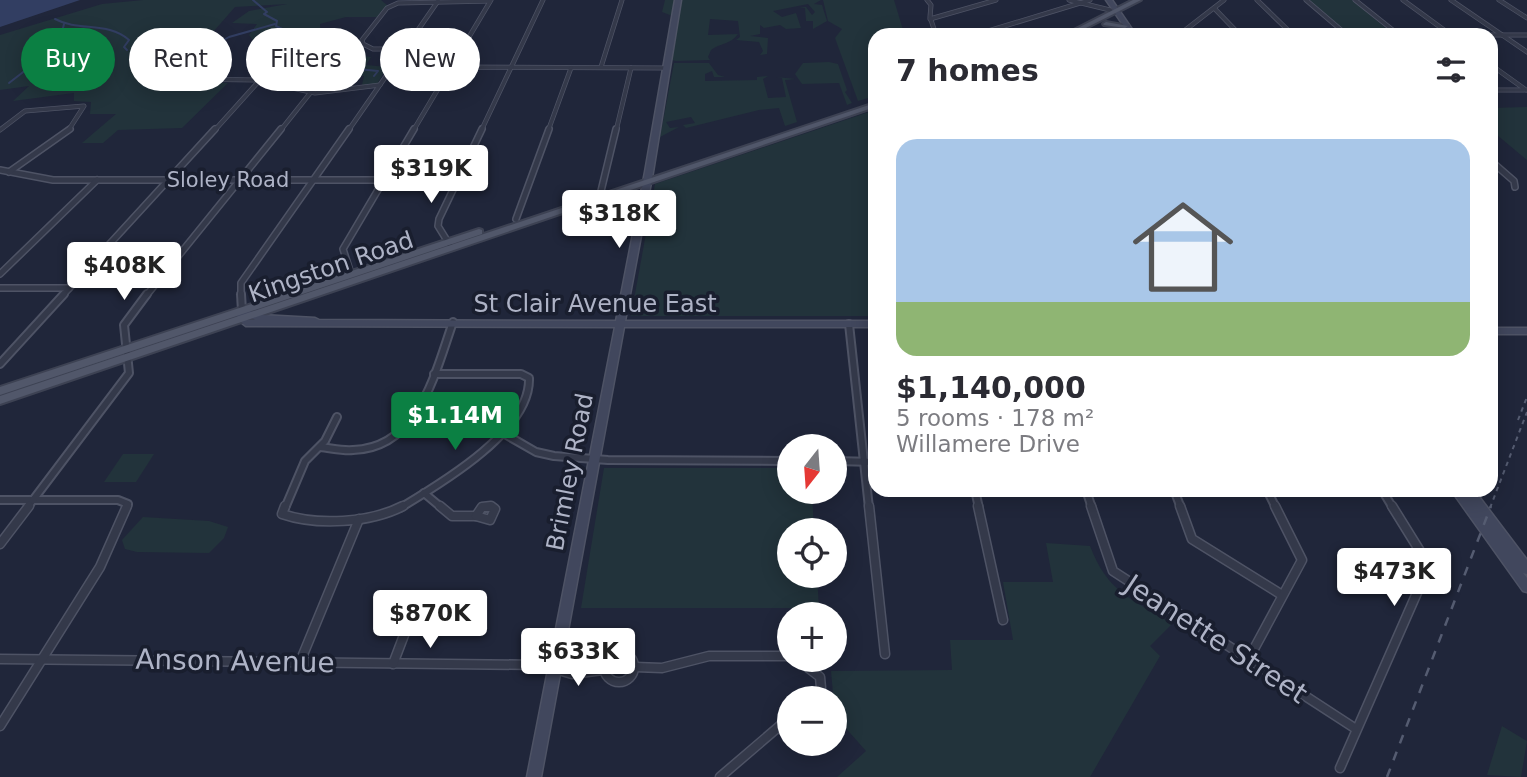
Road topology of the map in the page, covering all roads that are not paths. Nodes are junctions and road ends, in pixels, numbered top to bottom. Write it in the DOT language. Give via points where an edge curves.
graph roads {
  1 [pos="490,0"];
  2 [pos="543,0"];
  3 [pos="622,0"];
  4 [pos="678,0"];
  5 [pos="927,0"];
  6 [pos="978,0"];
  7 [pos="996,0"];
  8 [pos="1069,0"];
  9 [pos="1090,0"];
  10 [pos="1138,0"];
  11 [pos="1149,0"];
  12 [pos="1224,0"];
  13 [pos="1257,0"];
  14 [pos="1306,0"];
  15 [pos="1355,0"];
  16 [pos="1403,0"];
  17 [pos="1451,0"];
  18 [pos="1499,0"];
  19 [pos="438,1"];
  20 [pos="985,3"];
  21 [pos="1076,3"];
  22 [pos="1214,8"];
  23 [pos="1115,10"];
  24 [pos="1527,18"];
  25 [pos="930,19"];
  26 [pos="1106,24"];
  27 [pos="1126,27"];
  28 [pos="419,28"];
  29 [pos="474,28"];
  30 [pos="933,28"];
  31 [pos="997,28"];
  32 [pos="1080,28"];
  33 [pos="1097,28"];
  34 [pos="1188,28"];
  35 [pos="1233,28"];
  36 [pos="1286,28"];
  37 [pos="1339,28"];
  38 [pos="1390,28"];
  39 [pos="1441,28"];
  40 [pos="1493,28"];
  41 [pos="1498,32"];
  42 [pos="1498,35"];
  43 [pos="1503,35"];
  44 [pos="1527,35"];
  45 [pos="380,49"];
  46 [pos="1527,52"];
  47 [pos="480,67"];
  48 [pos="601,67"];
  49 [pos="511,68"];
  50 [pos="571,68"];
  51 [pos="631,68"];
  52 [pos="667,68"];
  53 [pos="1498,70"];
  54 [pos="380,85"];
  55 [pos="1498,90"];
  56 [pos="1526,90"];
  57 [pos="249,91"];
  58 [pos="308,91"];
  59 [pos="438,91"];
  60 [pos="312,92"];
  61 [pos="868,101"];
  62 [pos="868,107"];
  63 [pos="0,130"];
  64 [pos="1498,166"];
  65 [pos="0,170"];
  66 [pos="9,172"];
  67 [pos="97,180"];
  68 [pos="169,180"];
  69 [pos="242,180"];
  70 [pos="313,180"];
  71 [pos="457,180"];
  72 [pos="647,180"];
  73 [pos="385,181"];
  74 [pos="1515,187"];
  75 [pos="601,191"];
  76 [pos="516,219"];
  77 [pos="450,245"];
  78 [pos="0,274"];
  79 [pos="351,274"];
  80 [pos="0,288"];
  81 [pos="69,288"];
  82 [pos="241,315"];
  83 [pos="253,315"];
  84 [pos="315,321"];
  85 [pos="453,322"];
  86 [pos="620,324"];
  87 [pos="849,324"];
  88 [pos="868,324"];
  89 [pos="1498,324"];
  90 [pos="1527,324"];
  91 [pos="1498,331"];
  92 [pos="1527,331"];
  93 [pos="128,353"];
  94 [pos="0,364"];
  95 [pos="434,374"];
  96 [pos="0,391"];
  97 [pos="0,400"];
  98 [pos="337,417"];
  99 [pos="503,433"];
  100 [pos="320,447"];
  101 [pos="594,458"];
  102 [pos="777,461"];
  103 [pos="847,461"];
  104 [pos="865,462"];
  105 [pos="868,492"];
  106 [pos="424,493"];
  107 [pos="868,497"];
  108 [pos="977,497"];
  109 [pos="1088,497"];
  110 [pos="1177,497"];
  111 [pos="1270,497"];
  112 [pos="1386,497"];
  113 [pos="1461,497"];
  114 [pos="1473,497"];
  115 [pos="0,500"];
  116 [pos="33,500"];
  117 [pos="476,516"];
  118 [pos="359,519"];
  119 [pos="0,544"];
  120 [pos="1527,569"];
  121 [pos="1527,587"];
  122 [pos="1282,595"];
  123 [pos="458,598"];
  124 [pos="1003,620"];
  125 [pos="884,654"];
  126 [pos="777,656"];
  127 [pos="0,659"];
  128 [pos="43,659"];
  129 [pos="1248,660"];
  130 [pos="300,662"];
  131 [pos="393,664"];
  132 [pos="635,667"];
  133 [pos="554,669"];
  134 [pos="603,670"];
  135 [pos="0,726"];
  136 [pos="777,728"];
  137 [pos="1356,729"];
  138 [pos="1340,768"];
  139 [pos="534,777"];
  140 [pos="720,777"];
  1 -- 19 [label="street"];
  1 -- 29 [label="street"];
  2 -- 49 [label="street"];
  3 -- 48 [label="street"];
  4 -- 52 [label="main road, Brimley Road"];
  5 -- 25 [label="street" via="932,6"];
  6 -- 20 [label="street"];
  7 -- 20 [label="street"];
  8 -- 21 [label="street"];
  9 -- 21 [label="street"];
  10 -- 23 [label="main road"];
  11 -- 23 [label="main road"];
  12 -- 22 [label="street"];
  13 -- 36 [label="street"];
  14 -- 37 [label="street"];
  15 -- 38 [label="street"];
  16 -- 39 [label="street"];
  17 -- 40 [label="street"];
  18 -- 24 [label="street"];
  19 -- 28 [label="street"];
  19 -- 45 [label="street" via="391,6 362,40 365,47"];
  20 -- 25 [label="street"];
  21 -- 23 [label="street"];
  21 -- 31 [label="street"];
  22 -- 34 [label="street"];
  22 -- 35 [label="street"];
  23 -- 26 [label="main road"];
  23 -- 27 [label="main road"];
  23 -- 32 [label="main road"];
  25 -- 30 [label="street"];
  26 -- 27 [label="main road"];
  26 -- 33 [label="main road"];
  41 -- 43 [label="street"];
  42 -- 43 [label="street"];
  43 -- 44 [label="street"];
  43 -- 46 [label="street"];
  47 -- 49 [label="street"];
  48 -- 50 [label="street"];
  48 -- 51 [label="street"];
  49 -- 50 [label="street"];
  49 -- 71 [label="street"];
  50 -- 76 [label="street"];
  51 -- 52 [label="street"];
  51 -- 75 [label="street"];
  52 -- 72 [label="main road, Brimley Road"];
  53 -- 56 [label="street"];
  54 -- 60 [label="street"];
  54 -- 70 [label="street"];
  55 -- 56 [label="street"];
  57 -- 68 [label="street"];
  58 -- 60 [label="street"];
  59 -- 73 [label="street"];
  60 -- 69 [label="street"];
  61 -- 72 [label="main road, Kingston Road"];
  62 -- 72 [label="main road, Kingston Road"];
  63 -- 66 [label="street" via="26,111 84,106 81,118 39,154"];
  64 -- 74 [label="street"];
  65 -- 66 [label="street, Sloley Road"];
  66 -- 67 [label="street, Sloley Road" via="46,180"];
  67 -- 68 [label="street, Sloley Road"];
  67 -- 78 [label="street"];
  68 -- 69 [label="street, Sloley Road"];
  68 -- 81 [label="street"];
  69 -- 70 [label="street, Sloley Road"];
  69 -- 93 [label="street" via="129,317 124,325"];
  70 -- 73 [label="street, Sloley Road"];
  70 -- 82 [label="street" via="241,283"];
  71 -- 73 [label="street, Sloley Road"];
  71 -- 77 [label="street" via="438,223"];
  72 -- 75 [label="main road, Kingston Road"];
  72 -- 77 [label="main road, Kingston Road"];
  72 -- 86 [label="main road, Brimley Road"];
  73 -- 79 [label="street" via="343,249"];
  75 -- 76 [label="main road, Kingston Road"];
  76 -- 77 [label="main road, Kingston Road"];
  77 -- 79 [label="main road, Kingston Road"];
  77 -- 83 [label="main road, Kingston Road"];
  79 -- 82 [label="main road, Kingston Road"];
  80 -- 81 [label="street"];
  81 -- 94 [label="street"];
  82 -- 83 [label="main road, Kingston Road"];
  82 -- 84 [label="main road, St Clair Avenue East" via="246,323"];
  82 -- 93 [label="main road, Kingston Road"];
  83 -- 84 [label="main road, St Clair Avenue East"];
  84 -- 85 [label="main road, St Clair Avenue East"];
  85 -- 86 [label="main road, St Clair Avenue East"];
  85 -- 95 [label="street"];
  86 -- 87 [label="main road, St Clair Avenue East"];
  86 -- 101 [label="main road, Brimley Road"];
  87 -- 88 [label="main road, St Clair Avenue East"];
  87 -- 104 [label="street"];
  89 -- 90 [label="main road"];
  91 -- 92 [label="main road"];
  93 -- 96 [label="main road, Kingston Road"];
  93 -- 97 [label="main road, Kingston Road"];
  93 -- 116 [label="street" via="129,373"];
  95 -- 99 [label="street" via="521,374 529,378 522,409"];
  95 -- 100 [label="street" via="418,415 404,430 372,447"];
  98 -- 100 [label="street"];
  99 -- 101 [label="street" via="536,452"];
  99 -- 106 [label="street"];
  100 -- 118 [label="street" via="305,460 282,514"];
  101 -- 102 [label="street"];
  101 -- 133 [label="main road, Brimley Road"];
  103 -- 104 [label="street"];
  104 -- 105 [label="street"];
  106 -- 117 [label="street" via="452,516"];
  106 -- 118 [label="street" via="399,509"];
  107 -- 125 [label="street"];
  108 -- 124 [label="street"];
  109 -- 129 [label="street, Jeanette Street" via="1113,571"];
  110 -- 122 [label="street" via="1192,539"];
  111 -- 122 [label="street" via="1302,560"];
  112 -- 137 [label="street" via="1427,570"];
  113 -- 121 [label="main road"];
  114 -- 120 [label="main road"];
  115 -- 116 [label="street"];
  116 -- 119 [label="street"];
  116 -- 128 [label="street" via="118,500 128,504 106,556"];
  118 -- 130 [label="street"];
  122 -- 129 [label="street"];
  123 -- 131 [label="street" via="417,601"];
  126 -- 132 [label="street" via="709,656 662,668"];
  127 -- 128 [label="street, Anson Avenue"];
  128 -- 130 [label="street, Anson Avenue"];
  128 -- 135 [label="street"];
  129 -- 137 [label="street, Jeanette Street"];
  130 -- 131 [label="street, Anson Avenue"];
  131 -- 133 [label="street, Anson Avenue" via="542,665"];
  132 -- 134 [label="street" via="630,677 619,682 608,679"];
  132 -- 134 [label="street" via="632,656 622,652 606,659"];
  133 -- 134 [label="street, Anson Avenue" via="572,674"];
  133 -- 139 [label="main road, Brimley Road"];
  136 -- 140 [label="street"];
  137 -- 138 [label="street"];
}
